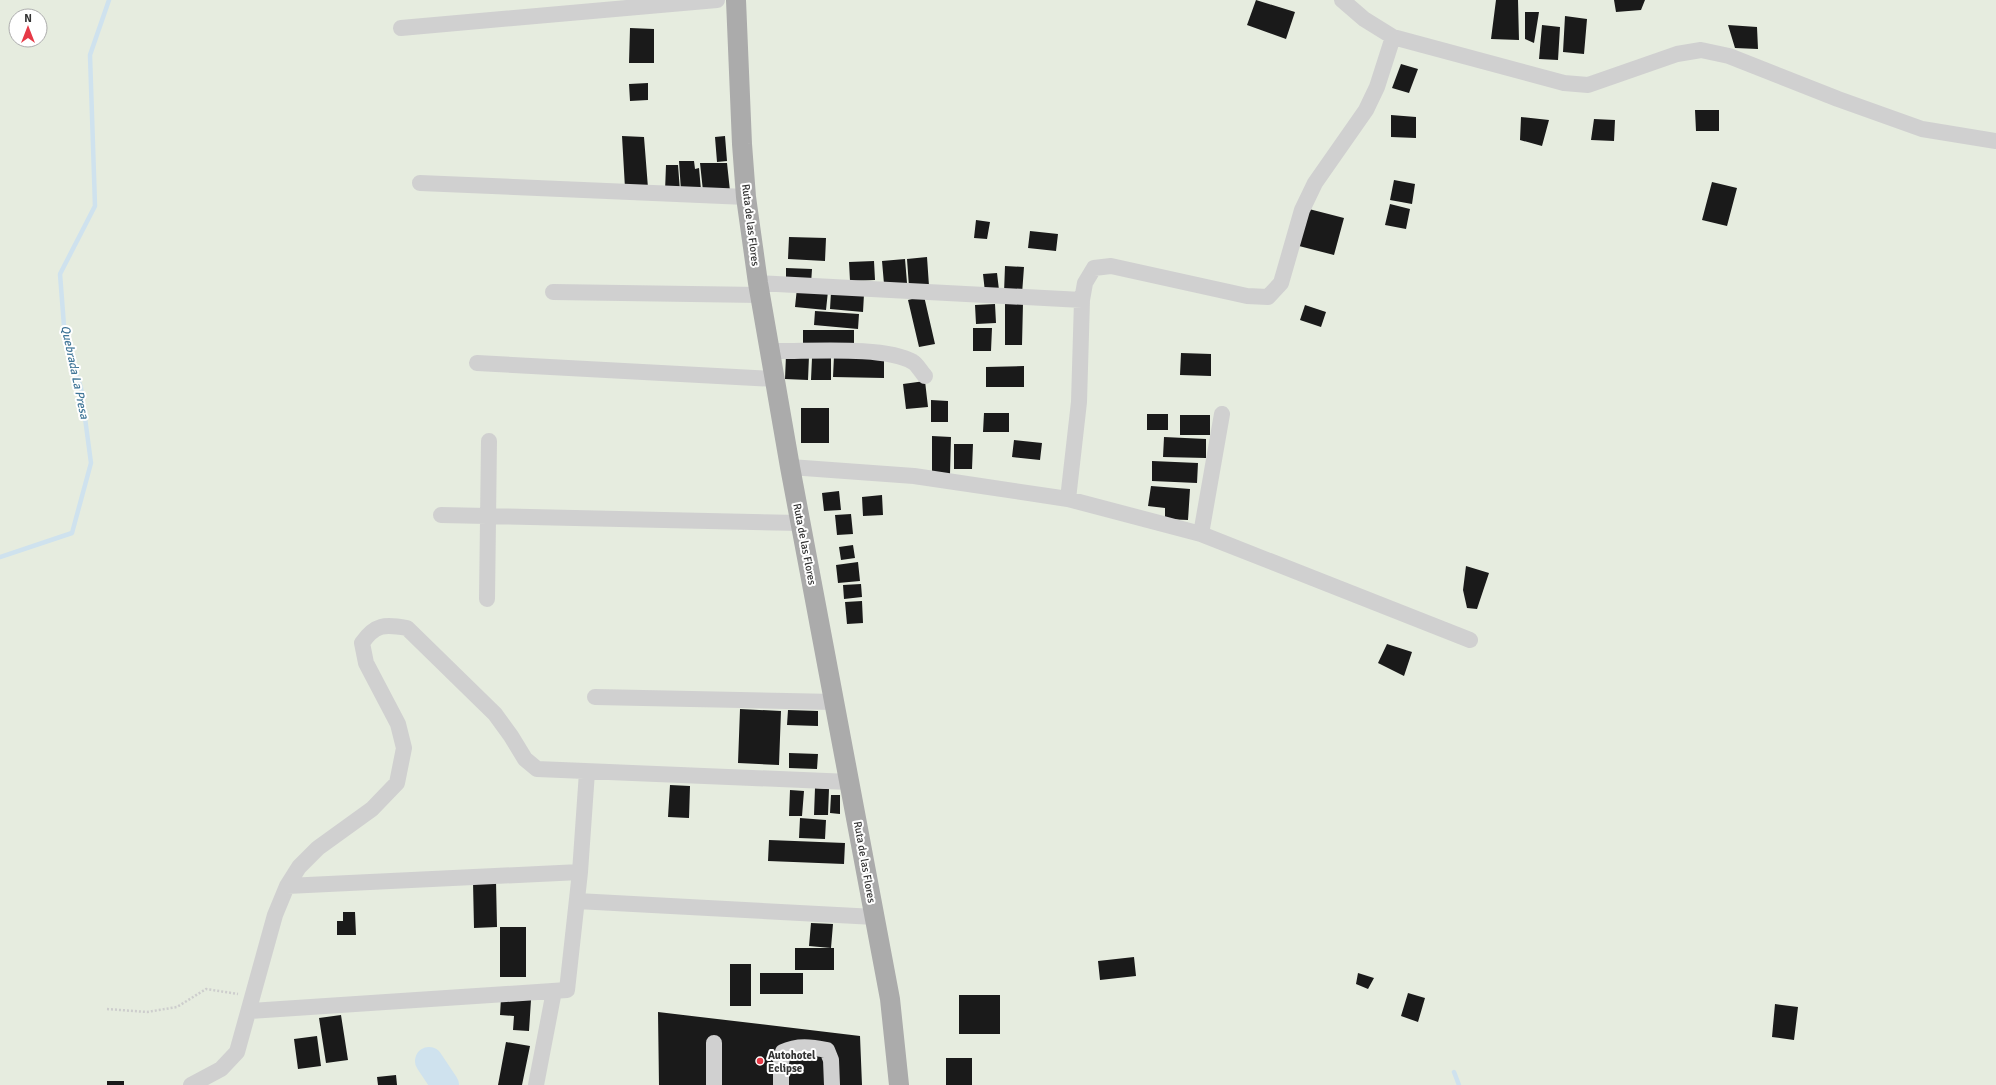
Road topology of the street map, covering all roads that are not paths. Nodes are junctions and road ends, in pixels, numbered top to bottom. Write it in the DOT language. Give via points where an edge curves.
graph roads {
  1 [pos="717,0"];
  2 [pos="736,0"];
  3 [pos="1342,0"];
  4 [pos="402,28"];
  5 [pos="1393,37"];
  6 [pos="1996,141"];
  7 [pos="420,183"];
  8 [pos="746,197"];
  9 [pos="759,289"];
  10 [pos="553,292"];
  11 [pos="1082,300"];
  12 [pos="770,351"];
  13 [pos="477,363"];
  14 [pos="925,376"];
  15 [pos="775,379"];
  16 [pos="1222,414"];
  17 [pos="489,441"];
  18 [pos="790,467"];
  19 [pos="1068,499"];
  20 [pos="441,515"];
  21 [pos="488,516"];
  22 [pos="800,523"];
  23 [pos="1201,534"];
  24 [pos="487,599"];
  25 [pos="1470,640"];
  26 [pos="595,697"];
  27 [pos="835,702"];
  28 [pos="587,772"];
  29 [pos="850,782"];
  30 [pos="580,872"];
  31 [pos="287,886"];
  32 [pos="577,901"];
  33 [pos="875,917"];
  34 [pos="554,991"];
  35 [pos="252,1004"];
  36 [pos="714,1043"];
  37 [pos="190,1085"];
  38 [pos="536,1085"];
  39 [pos="714,1085"];
  40 [pos="782,1085"];
  41 [pos="832,1085"];
  42 [pos="899,1085"];
  1 -- 4 [label="street"];
  2 -- 8 [label="main road, Ruta de las Flores"];
  3 -- 5 [label="street" via="1364,19"];
  5 -- 6 [label="street" via="1564,83 1588,85 1677,54 1701,50 1729,56 1922,129"];
  5 -- 11 [label="street" via="1377,87 1366,110 1315,183 1302,210 1281,283 1268,298 1247,296 1111,266 1094,268 1085,283"];
  7 -- 8 [label="street"];
  8 -- 9 [label="main road, Ruta de las Flores"];
  9 -- 10 [label="street"];
  9 -- 11 [label="street"];
  9 -- 12 [label="main road, Ruta de las Flores"];
  11 -- 19 [label="street" via="1079,402"];
  12 -- 14 [label="street" via="857,351 892,354 914,362"];
  12 -- 15 [label="main road, Ruta de las Flores"];
  13 -- 15 [label="street"];
  15 -- 18 [label="main road, Ruta de las Flores"];
  16 -- 23 [label="street"];
  17 -- 21 [label="street"];
  18 -- 19 [label="street" via="914,476"];
  18 -- 22 [label="main road, Ruta de las Flores"];
  19 -- 23 [label="street"];
  20 -- 21 [label="street"];
  21 -- 22 [label="street"];
  21 -- 24 [label="street"];
  22 -- 27 [label="main road, Ruta de las Flores"];
  23 -- 25 [label="street"];
  26 -- 27 [label="street"];
  27 -- 29 [label="main road, Ruta de las Flores"];
  28 -- 29 [label="street"];
  28 -- 30 [label="street"];
  28 -- 31 [label="street" via="537,768 525,759 494,714 407,628 390,625 370,631 362,643 366,663 398,724 404,748 397,783 372,809 318,848"];
  29 -- 33 [label="main road, Ruta de las Flores"];
  30 -- 31 [label="street"];
  30 -- 32 [label="street"];
  31 -- 35 [label="street" via="275,915"];
  32 -- 33 [label="street"];
  32 -- 34 [label="street" via="567,990"];
  33 -- 42 [label="main road, Ruta de las Flores" via="890,1000"];
  34 -- 35 [label="street"];
  34 -- 38 [label="street"];
  35 -- 37 [label="street" via="237,1052 222,1069"];
  36 -- 39 [label="street"];
  40 -- 41 [label="street" via="783,1052 793,1048 816,1048 827,1050 831,1060"];
}
